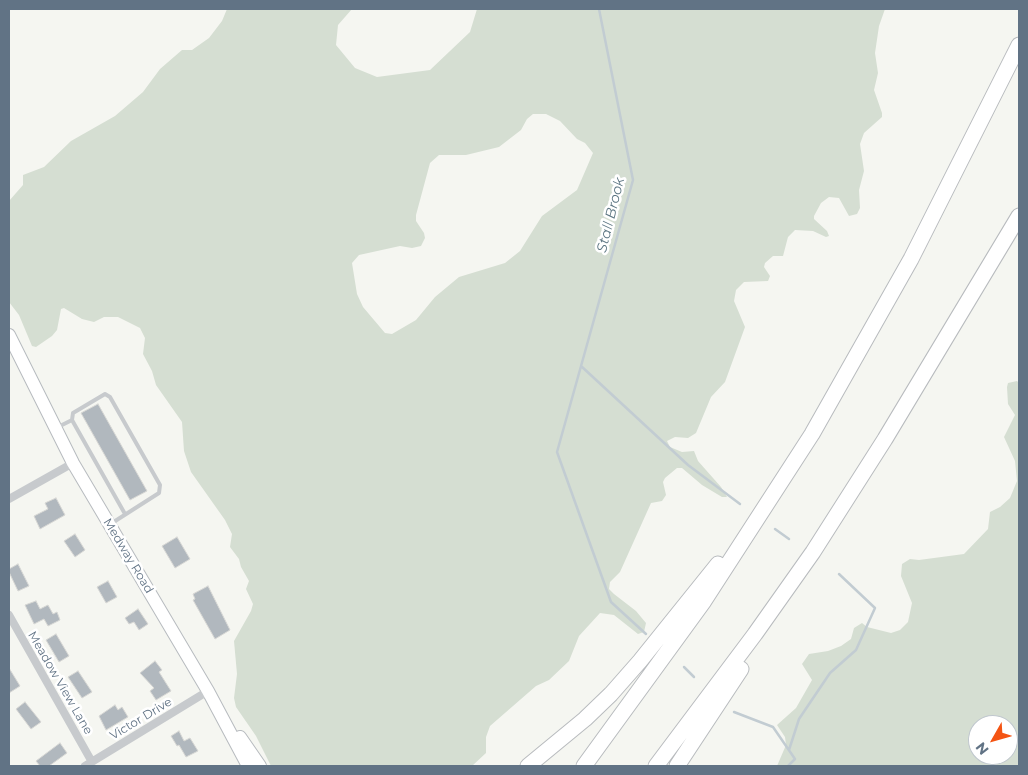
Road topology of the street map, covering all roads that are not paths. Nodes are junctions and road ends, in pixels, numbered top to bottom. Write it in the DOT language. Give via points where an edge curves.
graph roads {
  1 [pos="1019,46"];
  2 [pos="1019,216"];
  3 [pos="9,335"];
  4 [pos="72,420"];
  5 [pos="53,424"];
  6 [pos="73,463"];
  7 [pos="777,490"];
  8 [pos="9,499"];
  9 [pos="125,514"];
  10 [pos="110,524"];
  11 [pos="813,552"];
  12 [pos="9,615"];
  13 [pos="208,691"];
  14 [pos="92,762"];
  15 [pos="85,766"];
  16 [pos="248,766"];
  17 [pos="260,766"];
  18 [pos="528,766"];
  19 [pos="584,766"];
  20 [pos="656,766"];
  21 [pos="677,766"];
  1 -- 7 [label="highway" via="891,296"];
  2 -- 11 [label="highway"];
  3 -- 5 [label="main road, Medway Road"];
  4 -- 5 [label="lane"];
  4 -- 9 [label="lane"];
  4 -- 9 [label="lane" via="73,413 105,394 110,397 160,485 159,492"];
  5 -- 6 [label="main road, Medway Road"];
  6 -- 8 [label="street"];
  6 -- 10 [label="main road, Medway Road"];
  7 -- 18 [label="highway" via="620,685"];
  7 -- 19 [label="highway" via="685,629"];
  9 -- 10 [label="lane"];
  10 -- 13 [label="main road, Medway Road"];
  11 -- 20 [label="highway"];
  11 -- 21 [label="highway"];
  12 -- 14 [label="street, Meadow View Lane"];
  13 -- 14 [label="street, Victor Drive"];
  13 -- 16 [label="main road, Medway Road"];
  13 -- 17 [label="main road, Medway Road"];
  14 -- 15 [label="street, Victor Drive"];
}
